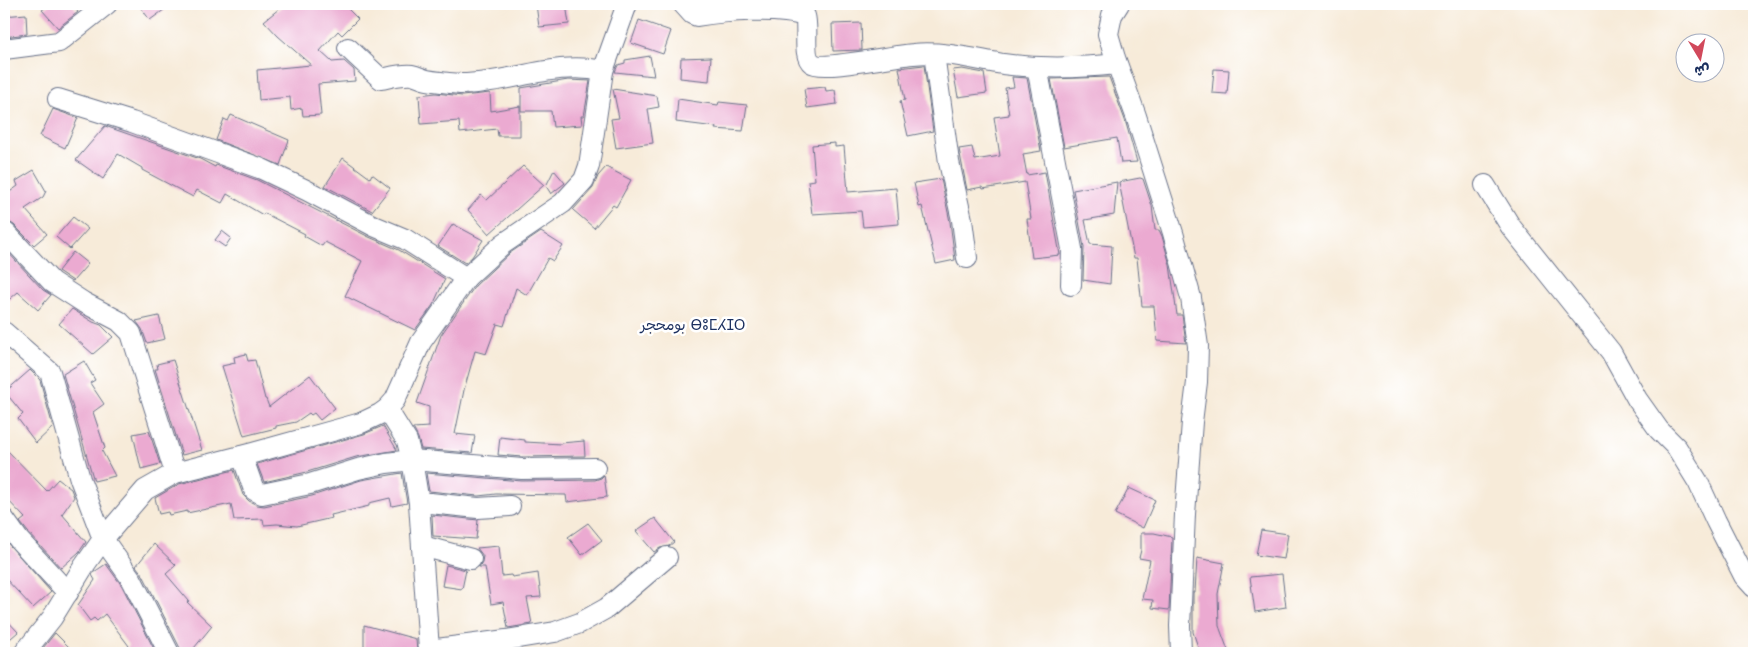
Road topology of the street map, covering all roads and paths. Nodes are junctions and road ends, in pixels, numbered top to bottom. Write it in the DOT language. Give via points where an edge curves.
graph roads {
  1 [pos="107,4"];
  2 [pos="683,4"];
  3 [pos="1118,4"];
  4 [pos="629,5"];
  5 [pos="348,48"];
  6 [pos="4,49"];
  7 [pos="934,54"];
  8 [pos="1117,64"];
  9 [pos="1037,67"];
  10 [pos="603,71"];
  11 [pos="58,99"];
  12 [pos="1485,185"];
  13 [pos="6,234"];
  14 [pos="967,258"];
  15 [pos="466,278"];
  16 [pos="1071,284"];
  17 [pos="4,332"];
  18 [pos="387,409"];
  19 [pos="242,456"];
  20 [pos="412,460"];
  21 [pos="595,468"];
  22 [pos="175,473"];
  23 [pos="419,503"];
  24 [pos="510,506"];
  25 [pos="4,518"];
  26 [pos="104,539"];
  27 [pos="422,546"];
  28 [pos="667,556"];
  29 [pos="471,559"];
  30 [pos="1754,587"];
  31 [pos="68,593"];
  32 [pos="429,652"];
  33 [pos="24,653"];
  34 [pos="169,653"];
  35 [pos="1181,653"];
  1 -- 6 [label="street" via="58,42"];
  2 -- 7 [label="street" via="697,16 752,12 794,12 805,16 808,24 807,56 817,66"];
  3 -- 8 [label="street" via="1108,34"];
  4 -- 10 [label="street"];
  5 -- 10 [label="street" via="381,79 412,75 461,84 483,83 560,68"];
  7 -- 9 [label="street"];
  7 -- 14 [label="street"];
  8 -- 9 [label="street"];
  8 -- 35 [label="street" via="1173,233 1191,298 1198,346 1185,514"];
  9 -- 16 [label="street" via="1072,249"];
  10 -- 15 [label="street" via="589,166 584,180 563,203 503,244"];
  11 -- 15 [label="street" via="262,169 405,239"];
  12 -- 30 [label="street" via="1511,227 1611,352 1637,400 1677,448 1698,482 1744,576"];
  13 -- 22 [label="street" via="52,282 119,321 131,333"];
  15 -- 18 [label="street" via="421,342 395,400"];
  17 -- 26 [label="street" via="50,372 80,479"];
  18 -- 19 [label="street" via="361,422"];
  18 -- 20 [label="street" via="407,441"];
  19 -- 20 [label="street" via="254,490 262,494 358,469"];
  19 -- 22 [label="street"];
  20 -- 21 [label="street" via="522,469"];
  20 -- 23 [label="street"];
  22 -- 26 [label="street" via="145,490"];
  23 -- 24 [label="street" via="478,508"];
  23 -- 27 [label="street"];
  25 -- 31 [label="street" via="19,540"];
  26 -- 31 [label="street"];
  26 -- 34 [label="street" via="132,580"];
  27 -- 29 [label="street"];
  27 -- 32 [label="street"];
  28 -- 32 [label="street" via="607,608 580,624 555,632"];
  31 -- 33 [label="street"];
}
